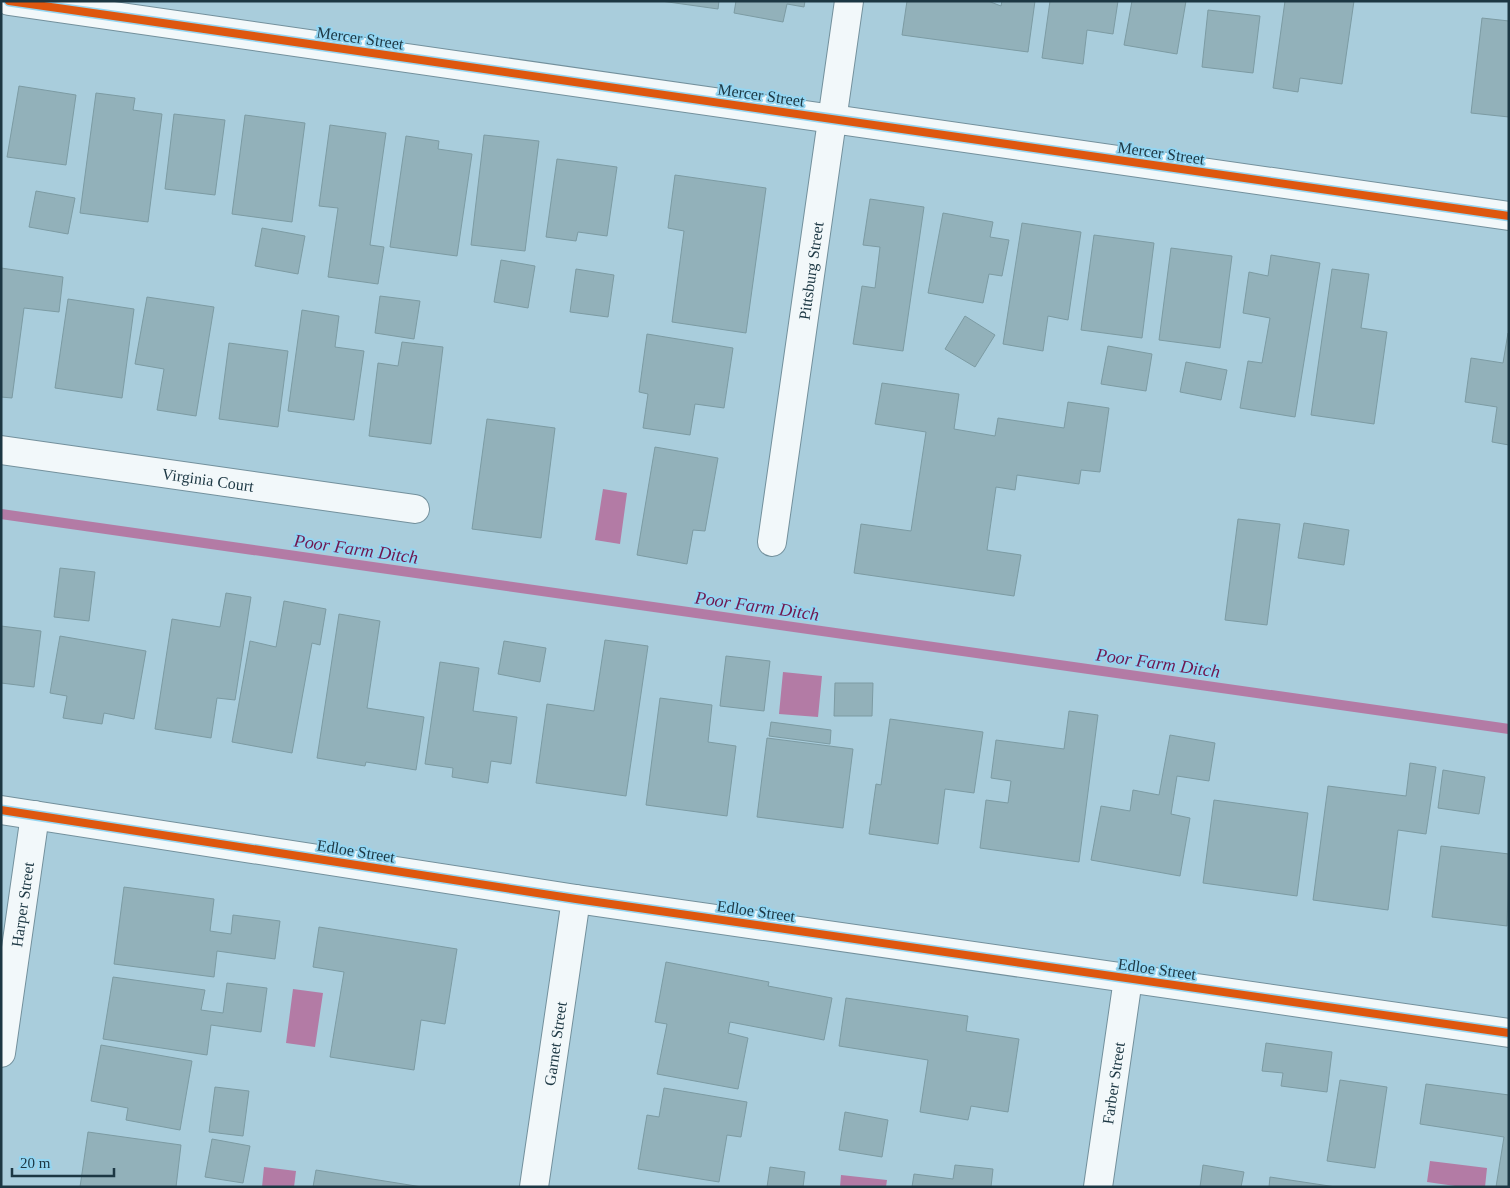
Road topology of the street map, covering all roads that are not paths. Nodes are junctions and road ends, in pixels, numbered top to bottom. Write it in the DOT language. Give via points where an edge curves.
graph roads {
  1 [pos="8,1"];
  2 [pos="850,1"];
  3 [pos="833,119"];
  4 [pos="1509,216"];
  5 [pos="1,450"];
  6 [pos="415,509"];
  7 [pos="772,542"];
  8 [pos="1,810"];
  9 [pos="35,815"];
  10 [pos="576,899"];
  11 [pos="1128,979"];
  12 [pos="1509,1033"];
  13 [pos="1,1053"];
  14 [pos="534,1187"];
  15 [pos="1098,1187"];
  1 -- 3 [label="street, Mercer Street"];
  2 -- 3 [label="street, Pittsburg Street"];
  3 -- 4 [label="street, Mercer Street"];
  3 -- 7 [label="street, Pittsburg Street"];
  5 -- 6 [label="street, Virginia Court"];
  8 -- 9 [label="street, Edloe Street"];
  9 -- 10 [label="street, Edloe Street"];
  9 -- 13 [label="street, Harper Street"];
  10 -- 11 [label="street, Edloe Street"];
  10 -- 14 [label="street, Garnet Street"];
  11 -- 12 [label="street, Edloe Street"];
  11 -- 15 [label="street, Farber Street"];
}
